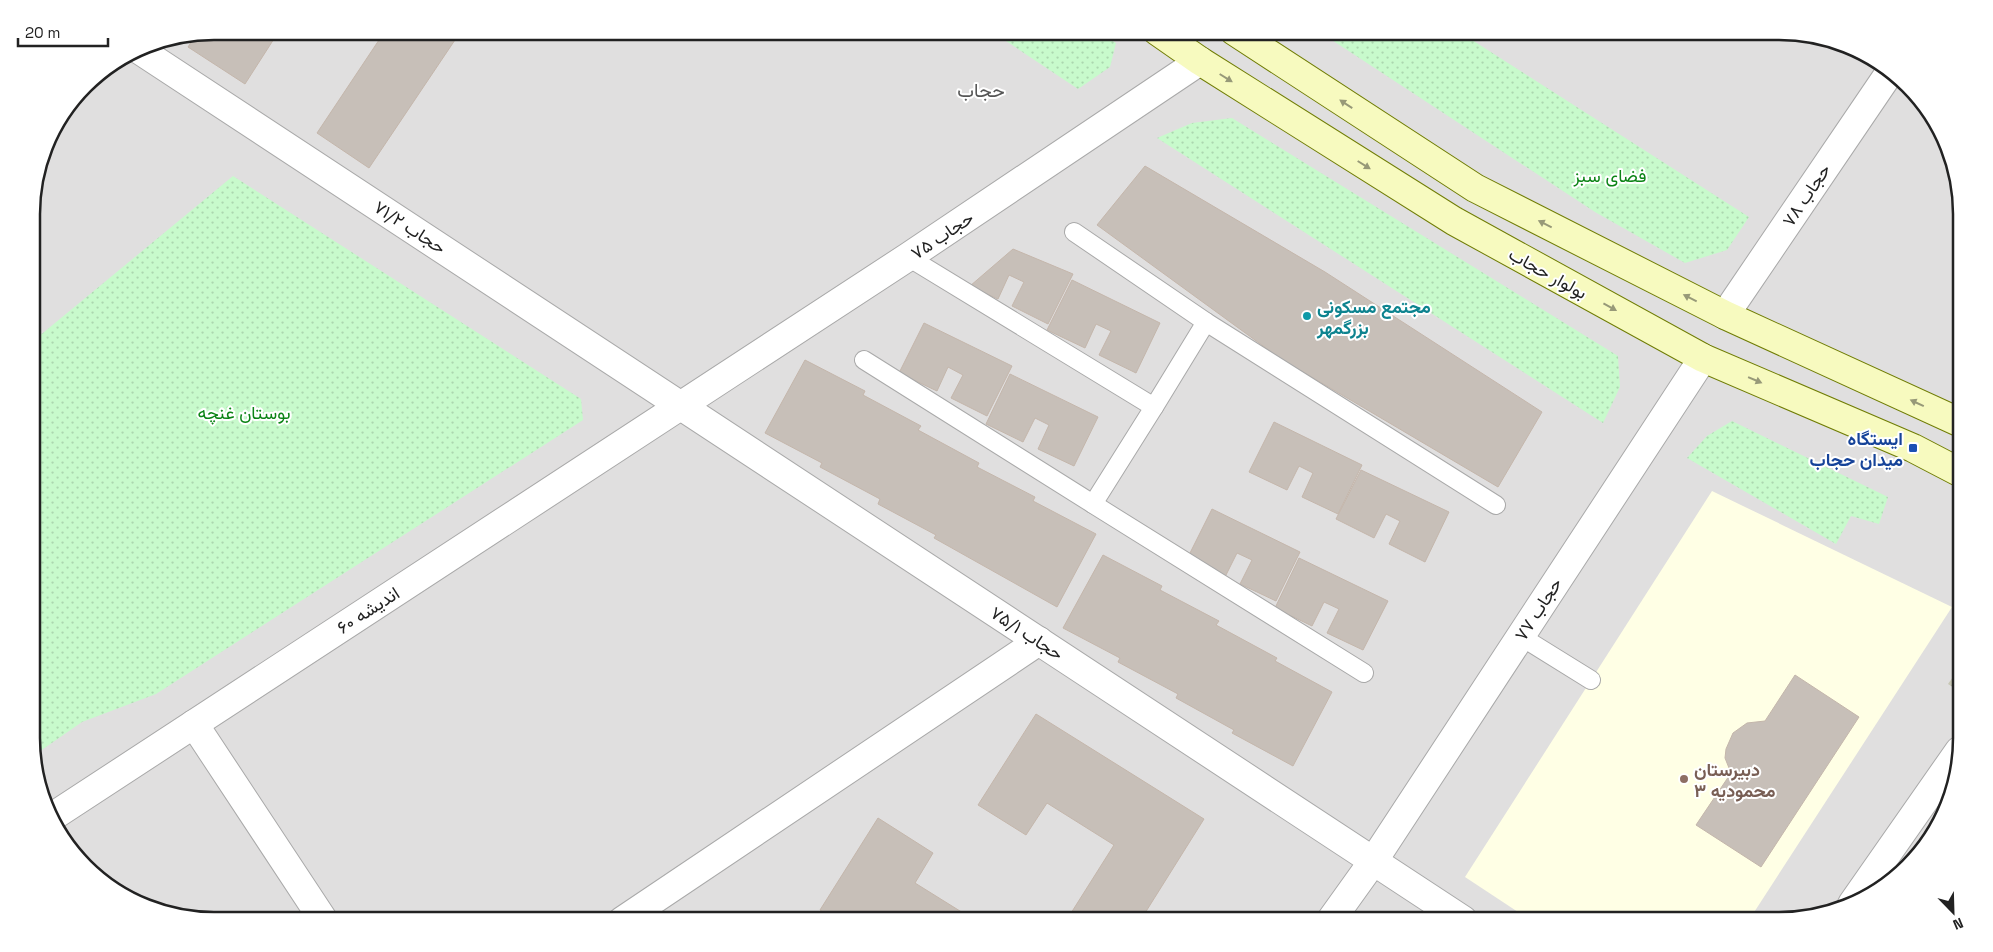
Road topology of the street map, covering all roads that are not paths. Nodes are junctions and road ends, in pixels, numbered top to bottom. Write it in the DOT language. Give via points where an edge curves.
graph roads {
  1 [pos="1170,40"];
  2 [pos="1250,40"];
  3 [pos="146,54"];
  4 [pos="1200,61"];
  5 [pos="1886,77"];
  6 [pos="1074,232"];
  7 [pos="908,257"];
  8 [pos="1725,315"];
  9 [pos="1206,322"];
  10 [pos="1703,358"];
  11 [pos="864,360"];
  12 [pos="681,405"];
  13 [pos="1154,407"];
  14 [pos="1953,419"];
  15 [pos="1953,469"];
  16 [pos="1093,504"];
  17 [pos="1496,505"];
  18 [pos="1520,636"];
  19 [pos="1040,641"];
  20 [pos="1364,673"];
  21 [pos="1591,680"];
  22 [pos="194,724"];
  23 [pos="1951,762"];
  24 [pos="57,813"];
  25 [pos="1374,860"];
  26 [pos="1861,892"];
  27 [pos="318,912"];
  28 [pos="635,912"];
  29 [pos="1338,912"];
  30 [pos="1451,912"];
  1 -- 4 [label="main road, بولوار حجاب"];
  8 -- 2 [label="main road, one-way" via="1475,188"];
  3 -- 12 [label="street, حجاب ۷۱/۲"];
  4 -- 7 [label="street, حجاب ۷۵"];
  4 -- 10 [label="main road, بولوار حجاب, one-way" via="1454,221"];
  5 -- 8 [label="street, حجاب ۷۸"];
  6 -- 9 [label="lane"];
  7 -- 12 [label="street, حجاب ۷۵"];
  7 -- 13 [label="lane"];
  14 -- 8 [label="main road, one-way"];
  9 -- 13 [label="lane"];
  9 -- 17 [label="lane"];
  10 -- 15 [label="main road, بولوار حجاب, one-way"];
  10 -- 18 [label="street, حجاب ۷۷"];
  11 -- 16 [label="lane"];
  12 -- 19 [label="street, حجاب ۷۵/۱"];
  12 -- 22 [label="street, اندیشه ۶۰"];
  13 -- 16 [label="lane"];
  16 -- 20 [label="lane"];
  18 -- 21 [label="lane"];
  18 -- 25 [label="street, حجاب ۷۷"];
  19 -- 25 [label="street, حجاب ۷۵/۱"];
  19 -- 28 [label="street"];
  22 -- 24 [label="street, اندیشه ۶۰"];
  22 -- 27 [label="street"];
  23 -- 26 [label="street"];
  25 -- 29 [label="street, حجاب ۷۷"];
  25 -- 30 [label="street, حجاب ۷۵/۱"];
}
